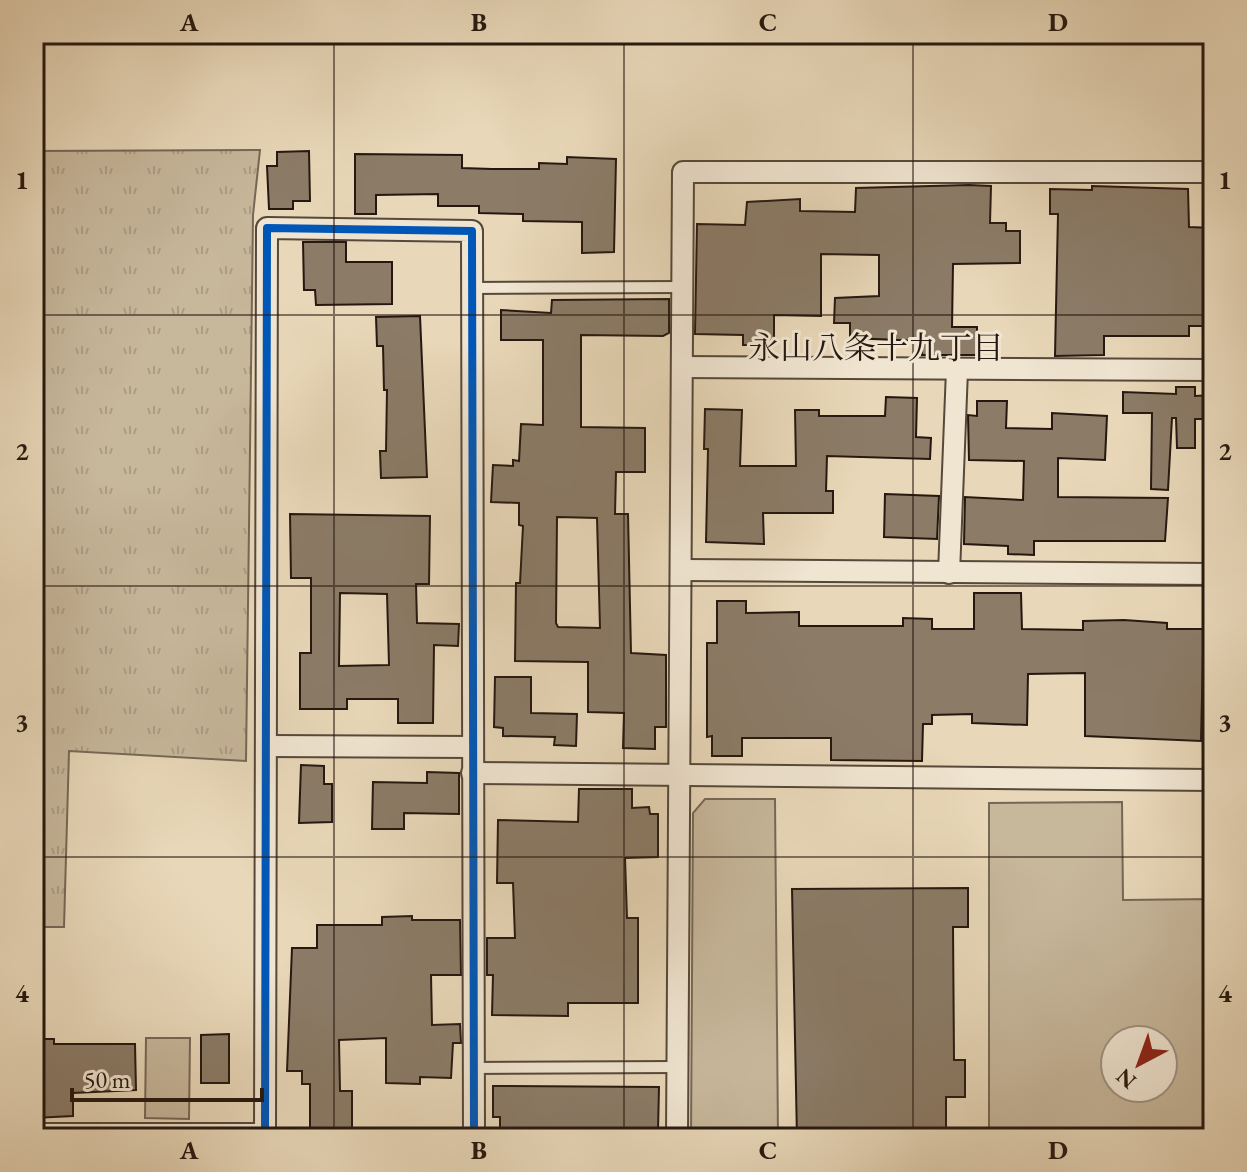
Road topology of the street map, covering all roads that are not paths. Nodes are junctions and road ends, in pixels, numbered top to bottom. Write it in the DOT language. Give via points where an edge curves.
graph roads {
  1 [pos="1213,172"];
  2 [pos="682,287"];
  3 [pos="472,288"];
  4 [pos="682,367"];
  5 [pos="957,370"];
  6 [pos="1213,370"];
  7 [pos="682,570"];
  8 [pos="949,573"];
  9 [pos="1213,574"];
  10 [pos="267,746"];
  11 [pos="472,747"];
  12 [pos="472,773"];
  13 [pos="680,775"];
  14 [pos="1213,780"];
  15 [pos="678,1067"];
  16 [pos="473,1068"];
  17 [pos="34,1134"];
  18 [pos="265,1136"];
  19 [pos="474,1138"];
  20 [pos="677,1138"];
  1 -- 2 [label="street" via="683,172"];
  2 -- 3 [label="lane"];
  2 -- 4 [label="street"];
  3 -- 10 [label="street" via="472,231 267,228"];
  3 -- 11 [label="street"];
  4 -- 5 [label="street"];
  4 -- 7 [label="street"];
  5 -- 6 [label="street"];
  5 -- 8 [label="street"];
  7 -- 8 [label="street"];
  7 -- 13 [label="street"];
  8 -- 9 [label="street"];
  10 -- 11 [label="street"];
  10 -- 18 [label="street"];
  11 -- 12 [label="street"];
  12 -- 13 [label="street"];
  12 -- 16 [label="street"];
  13 -- 14 [label="street"];
  13 -- 15 [label="street"];
  15 -- 16 [label="lane"];
  15 -- 20 [label="street"];
  16 -- 19 [label="street"];
  17 -- 18 [label="street"];
}
